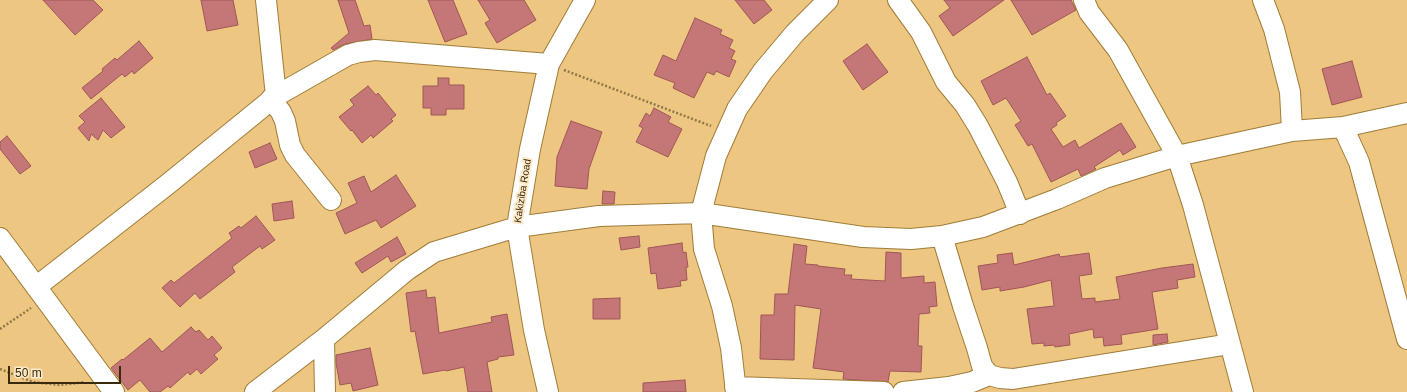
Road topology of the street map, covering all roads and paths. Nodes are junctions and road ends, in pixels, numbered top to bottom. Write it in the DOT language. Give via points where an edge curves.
graph roads {
  1 [pos="266,0"];
  2 [pos="586,0"];
  3 [pos="828,0"];
  4 [pos="898,0"];
  5 [pos="1084,0"];
  6 [pos="1263,0"];
  7 [pos="549,64"];
  8 [pos="273,97"];
  9 [pos="1407,113"];
  10 [pos="1343,127"];
  11 [pos="1292,131"];
  12 [pos="726,132"];
  13 [pos="1177,156"];
  14 [pos="332,200"];
  15 [pos="700,213"];
  16 [pos="1020,214"];
  17 [pos="517,227"];
  18 [pos="942,236"];
  19 [pos="0,238"];
  20 [pos="40,292"];
  21 [pos="0,329"];
  22 [pos="324,339"];
  23 [pos="1407,339"];
  24 [pos="1230,344"];
  25 [pos="0,370"];
  26 [pos="989,375"];
  27 [pos="109,386"];
  28 [pos="736,390"];
  29 [pos="255,392"];
  30 [pos="325,392"];
  31 [pos="548,392"];
  32 [pos="884,392"];
  33 [pos="903,392"];
  34 [pos="1243,392"];
  1 -- 8 [label="street"];
  2 -- 7 [label="street, Kakiziba Road"];
  3 -- 12 [label="street" via="762,71 737,109"];
  4 -- 16 [label="street" via="921,32 946,82 978,126"];
  5 -- 13 [label="street" via="1089,12 1118,50"];
  6 -- 11 [label="street" via="1274,29 1290,92"];
  7 -- 8 [label="street" via="367,51 348,56"];
  7 -- 12 [label="path"];
  7 -- 17 [label="street, Kakiziba Road" via="530,149"];
  8 -- 14 [label="street" via="285,120 290,145"];
  8 -- 20 [label="street"];
  9 -- 10 [label="street"];
  10 -- 11 [label="street"];
  10 -- 23 [label="street" via="1359,162"];
  11 -- 13 [label="street"];
  12 -- 15 [label="street" via="716,156"];
  13 -- 16 [label="street" via="1105,178"];
  13 -- 24 [label="street" via="1193,205"];
  15 -- 17 [label="street" via="599,216"];
  15 -- 18 [label="street" via="863,237 912,239"];
  15 -- 28 [label="street" via="704,249 722,306 731,348"];
  16 -- 18 [label="street" via="983,227"];
  17 -- 22 [label="street" via="434,252 407,270"];
  17 -- 31 [label="street, Kakiziba Road" via="534,330"];
  18 -- 26 [label="street" via="982,366"];
  19 -- 20 [label="street"];
  20 -- 21 [label="path"];
  20 -- 27 [label="street"];
  22 -- 29 [label="street"];
  22 -- 30 [label="street"];
  24 -- 26 [label="street" via="1014,379"];
  24 -- 34 [label="street"];
  25 -- 27 [label="path" via="33,382"];
  26 -- 33 [label="street" via="948,387"];
  28 -- 32 [label="street"];
}
